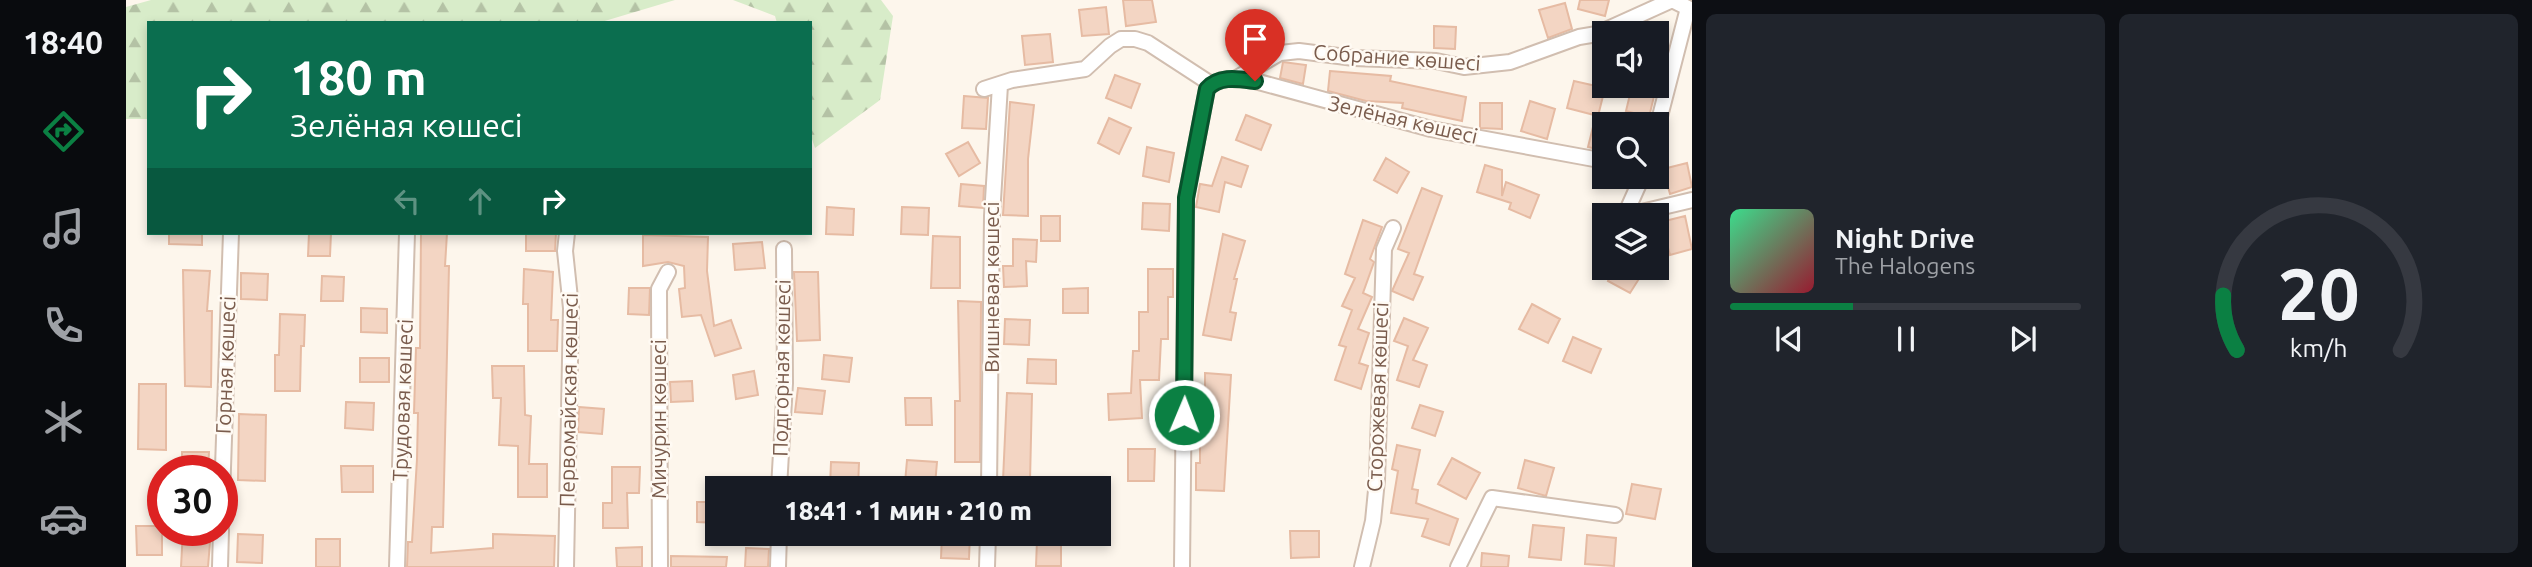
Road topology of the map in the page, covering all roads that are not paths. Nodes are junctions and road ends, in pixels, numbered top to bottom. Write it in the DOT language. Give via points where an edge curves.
graph roads {
  1 [pos="1686,6"];
  2 [pos="1236,79"];
  3 [pos="1000,85"];
  4 [pos="1209,87"];
  5 [pos="984,89"];
  6 [pos="1661,112"];
  7 [pos="1592,159"];
  8 [pos="1692,200"];
  9 [pos="1669,205"];
  10 [pos="1393,228"];
  11 [pos="231,235"];
  12 [pos="407,235"];
  13 [pos="567,235"];
  14 [pos="784,248"];
  15 [pos="668,272"];
  16 [pos="223,455"];
  17 [pos="780,476"];
  18 [pos="989,476"];
  19 [pos="1615,514"];
  20 [pos="221,546"];
  21 [pos="779,546"];
  22 [pos="988,546"];
  23 [pos="220,567"];
  24 [pos="397,567"];
  25 [pos="566,567"];
  26 [pos="660,567"];
  27 [pos="778,567"];
  28 [pos="987,567"];
  29 [pos="1182,567"];
  30 [pos="1362,567"];
  31 [pos="1458,567"];
  1 -- 2 [label="street, Собрание көшесі" via="1665,3 1597,34 1510,62 1464,67 1298,51 1280,53"];
  1 -- 6 [label="street"];
  2 -- 4 [label="street, Зелёная көшесі"];
  2 -- 7 [label="street, Зелёная көшесі" via="1431,129"];
  3 -- 4 [label="street" via="1085,69 1121,39 1135,38"];
  3 -- 5 [label="street"];
  3 -- 18 [label="street, Вишневая көшесі" via="992,216"];
  4 -- 29 [label="street" via="1186,198"];
  8 -- 9 [label="street"];
  10 -- 30 [label="street, Сторожевая көшесі" via="1384,249 1373,521"];
  11 -- 16 [label="street, Горная көшесі"];
  12 -- 24 [label="street, Трудовая көшесі"];
  13 -- 25 [label="street, Первомайская көшесі" via="571,309"];
  14 -- 17 [label="street, Подгорная көшесі" via="785,383"];
  15 -- 26 [label="street, Мичурин көшесі" via="659,289"];
  19 -- 31 [label="street" via="1492,499"];
  20 -- 23 [label="street"];
  21 -- 27 [label="street"];
  22 -- 28 [label="street"];
}
